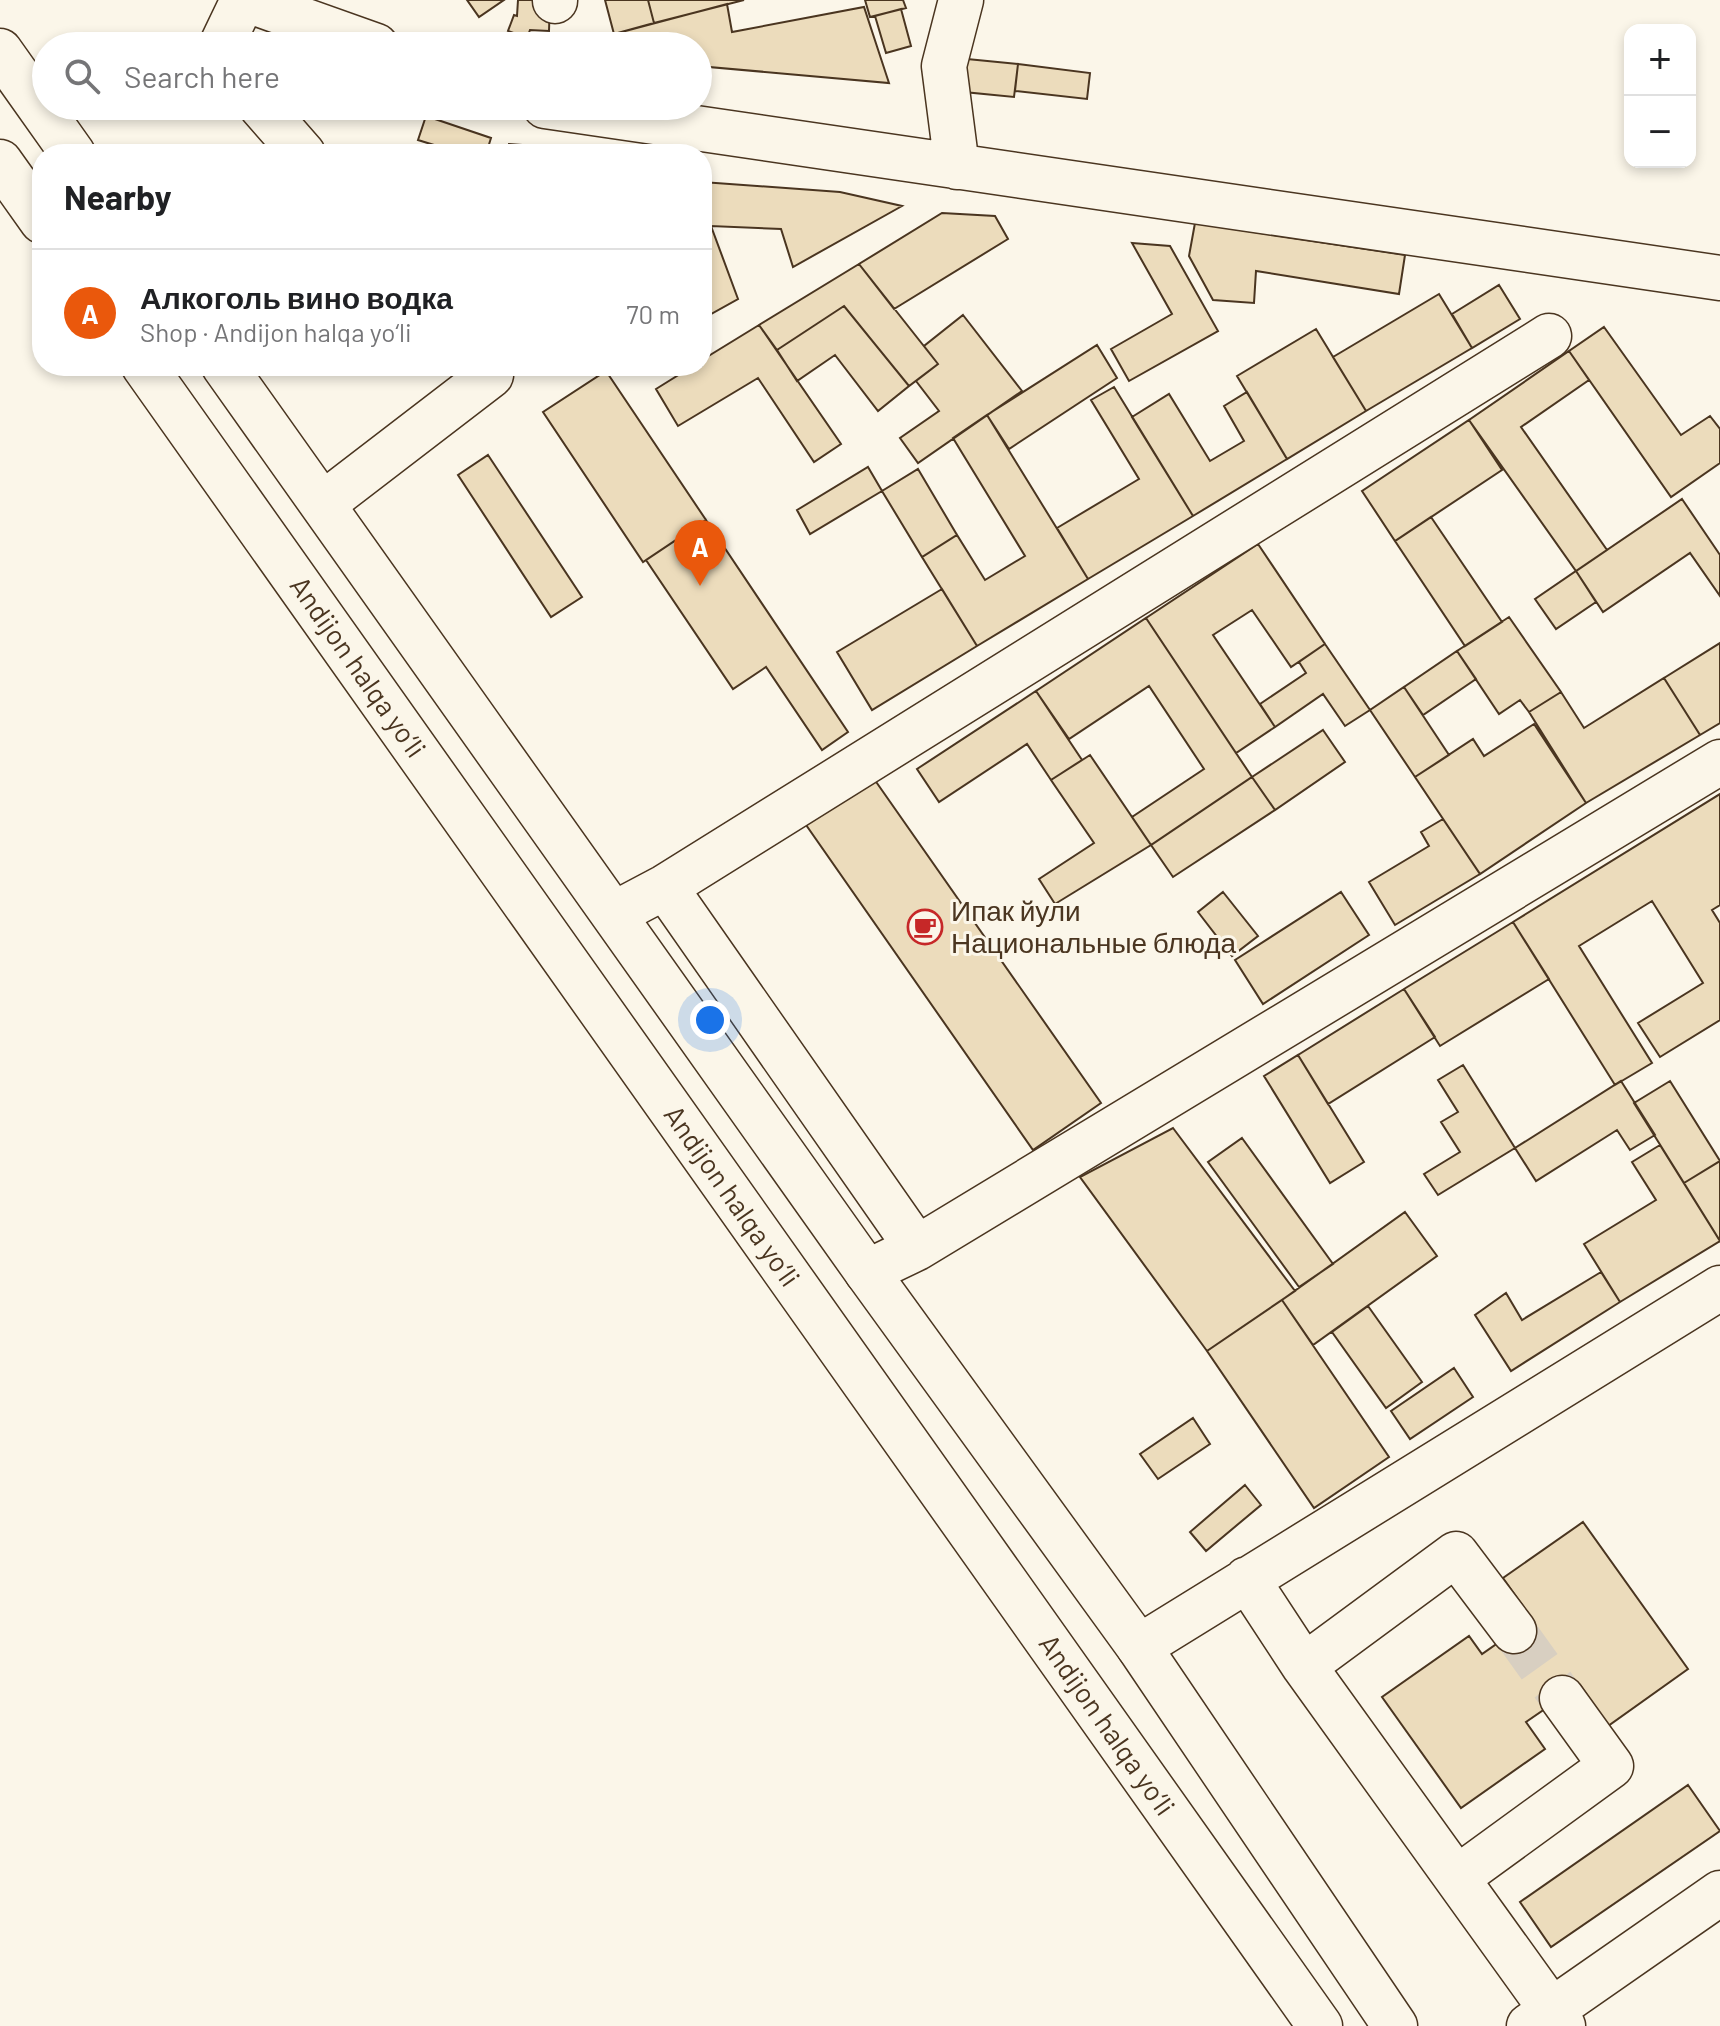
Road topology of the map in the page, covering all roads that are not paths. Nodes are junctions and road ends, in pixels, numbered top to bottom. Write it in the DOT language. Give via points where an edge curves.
graph roads {
  1 [pos="245,0"];
  2 [pos="961,0"];
  3 [pos="228,32"];
  4 [pos="336,32"];
  5 [pos="0,51"];
  6 [pos="32,85"];
  7 [pos="60,120"];
  8 [pos="273,120"];
  9 [pos="640,120"];
  10 [pos="69,144"];
  11 [pos="294,144"];
  12 [pos="0,162"];
  13 [pos="957,167"];
  14 [pos="32,207"];
  15 [pos="1720,278"];
  16 [pos="1549,336"];
  17 [pos="151,376"];
  18 [pos="231,376"];
  19 [pos="490,376"];
  20 [pos="323,504"];
  21 [pos="1720,762"];
  22 [pos="665,887"];
  23 [pos="614,914"];
  24 [pos="917,1248"];
  25 [pos="867,1272"];
  26 [pos="1720,1288"];
  27 [pos="1247,1579"];
  28 [pos="1514,1631"];
  29 [pos="1139,1647"];
  30 [pos="1304,1666"];
  31 [pos="1562,1698"];
  32 [pos="1457,1878"];
  33 [pos="1720,1893"];
  34 [pos="1548,2021"];
  35 [pos="1320,2026"];
  36 [pos="1395,2026"];
  1 -- 3 [label="main road"];
  1 -- 4 [label="main road"];
  2 -- 13 [label="main road" via="944,66"];
  5 -- 6 [label="main road"];
  7 -- 10 [label="main road"];
  8 -- 11 [label="main road"];
  9 -- 13 [label="main road"];
  12 -- 14 [label="main road"];
  13 -- 15 [label="main road"];
  16 -- 22 [label="main road"];
  17 -- 35 [label="main road, Andijon halqa yo‘li"];
  18 -- 20 [label="main road"];
  19 -- 20 [label="main road"];
  20 -- 23 [label="main road"];
  21 -- 24 [label="main road"];
  22 -- 23 [label="main road"];
  22 -- 24 [label="main road"];
  23 -- 25 [label="main road"];
  24 -- 25 [label="main road"];
  25 -- 29 [label="main road"];
  26 -- 27 [label="main road"];
  27 -- 29 [label="main road"];
  27 -- 30 [label="main road"];
  28 -- 30 [label="main road" via="1456,1554"];
  29 -- 36 [label="main road"];
  30 -- 32 [label="main road"];
  31 -- 32 [label="main road" via="1611,1766"];
  32 -- 34 [label="main road"];
  33 -- 34 [label="main road"];
}
